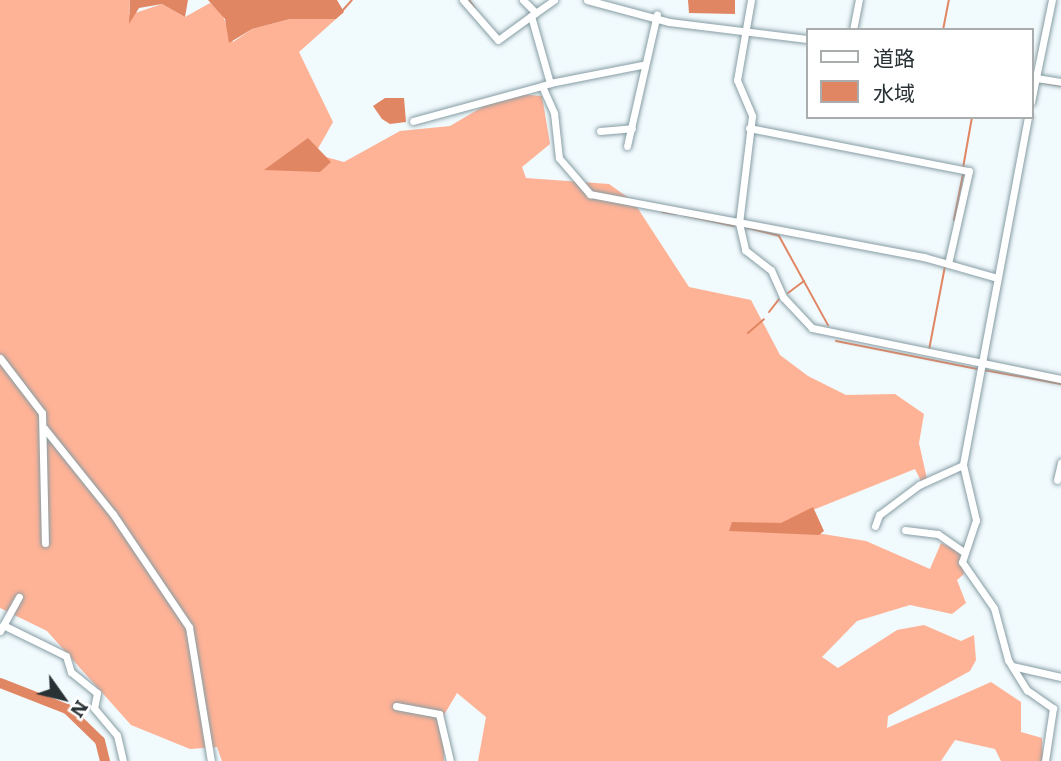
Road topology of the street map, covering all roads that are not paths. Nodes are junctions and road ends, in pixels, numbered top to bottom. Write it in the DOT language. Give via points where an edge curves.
graph roads {
  1 [pos="463,0"];
  2 [pos="523,0"];
  3 [pos="554,0"];
  4 [pos="587,0"];
  5 [pos="751,0"];
  6 [pos="859,0"];
  7 [pos="1052,0"];
  8 [pos="657,14"];
  9 [pos="534,15"];
  10 [pos="747,27"];
  11 [pos="853,28"];
  12 [pos="806,38"];
  13 [pos="642,65"];
  14 [pos="1034,82"];
  15 [pos="1061,82"];
  16 [pos="546,85"];
  17 [pos="1028,119"];
  18 [pos="413,121"];
  19 [pos="632,128"];
  20 [pos="749,128"];
  21 [pos="600,131"];
  22 [pos="627,146"];
  23 [pos="739,223"];
  24 [pos="948,264"];
  25 [pos="997,278"];
  26 [pos="0,358"];
  27 [pos="981,365"];
  28 [pos="1061,379"];
  29 [pos="44,428"];
  30 [pos="1061,462"];
  31 [pos="963,465"];
  32 [pos="1058,480"];
  33 [pos="874,526"];
  34 [pos="905,530"];
  35 [pos="45,542"];
  36 [pos="962,551"];
  37 [pos="19,597"];
  38 [pos="2,628"];
  39 [pos="1011,666"];
  40 [pos="1061,677"];
  41 [pos="396,706"];
  42 [pos="123,761"];
  43 [pos="211,761"];
  44 [pos="450,761"];
  45 [pos="1045,761"];
  1 -- 9 [label="street" via="498,40"];
  2 -- 9 [label="street"];
  3 -- 9 [label="street"];
  4 -- 8 [label="street"];
  5 -- 10 [label="street"];
  6 -- 11 [label="street"];
  7 -- 14 [label="street"];
  8 -- 10 [label="street" via="683,24"];
  8 -- 13 [label="street"];
  9 -- 16 [label="street"];
  10 -- 12 [label="street"];
  10 -- 20 [label="street" via="737,80 752,110"];
  13 -- 16 [label="street"];
  13 -- 19 [label="street"];
  14 -- 15 [label="street"];
  16 -- 18 [label="street"];
  16 -- 23 [label="street" via="559,158 590,194"];
  17 -- 25 [label="street"];
  19 -- 21 [label="street"];
  19 -- 22 [label="street"];
  20 -- 23 [label="street"];
  20 -- 24 [label="street" via="968,171"];
  23 -- 24 [label="street"];
  23 -- 27 [label="street" via="745,250 771,270 783,297 813,328"];
  24 -- 25 [label="street"];
  25 -- 27 [label="street"];
  26 -- 29 [label="street" via="28,391"];
  27 -- 28 [label="street"];
  27 -- 31 [label="street"];
  29 -- 35 [label="street"];
  29 -- 43 [label="street" via="113,514 190,627"];
  30 -- 32 [label="street"];
  31 -- 33 [label="street" via="919,485 879,515"];
  31 -- 36 [label="street" via="976,520"];
  34 -- 36 [label="street" via="938,534"];
  36 -- 39 [label="street" via="965,573 994,608"];
  37 -- 38 [label="street"];
  38 -- 42 [label="street" via="66,656 71,672 97,693 94,708 117,735"];
  39 -- 40 [label="street"];
  39 -- 45 [label="street" via="1027,690 1053,708"];
  41 -- 44 [label="street" via="439,714"];
}
